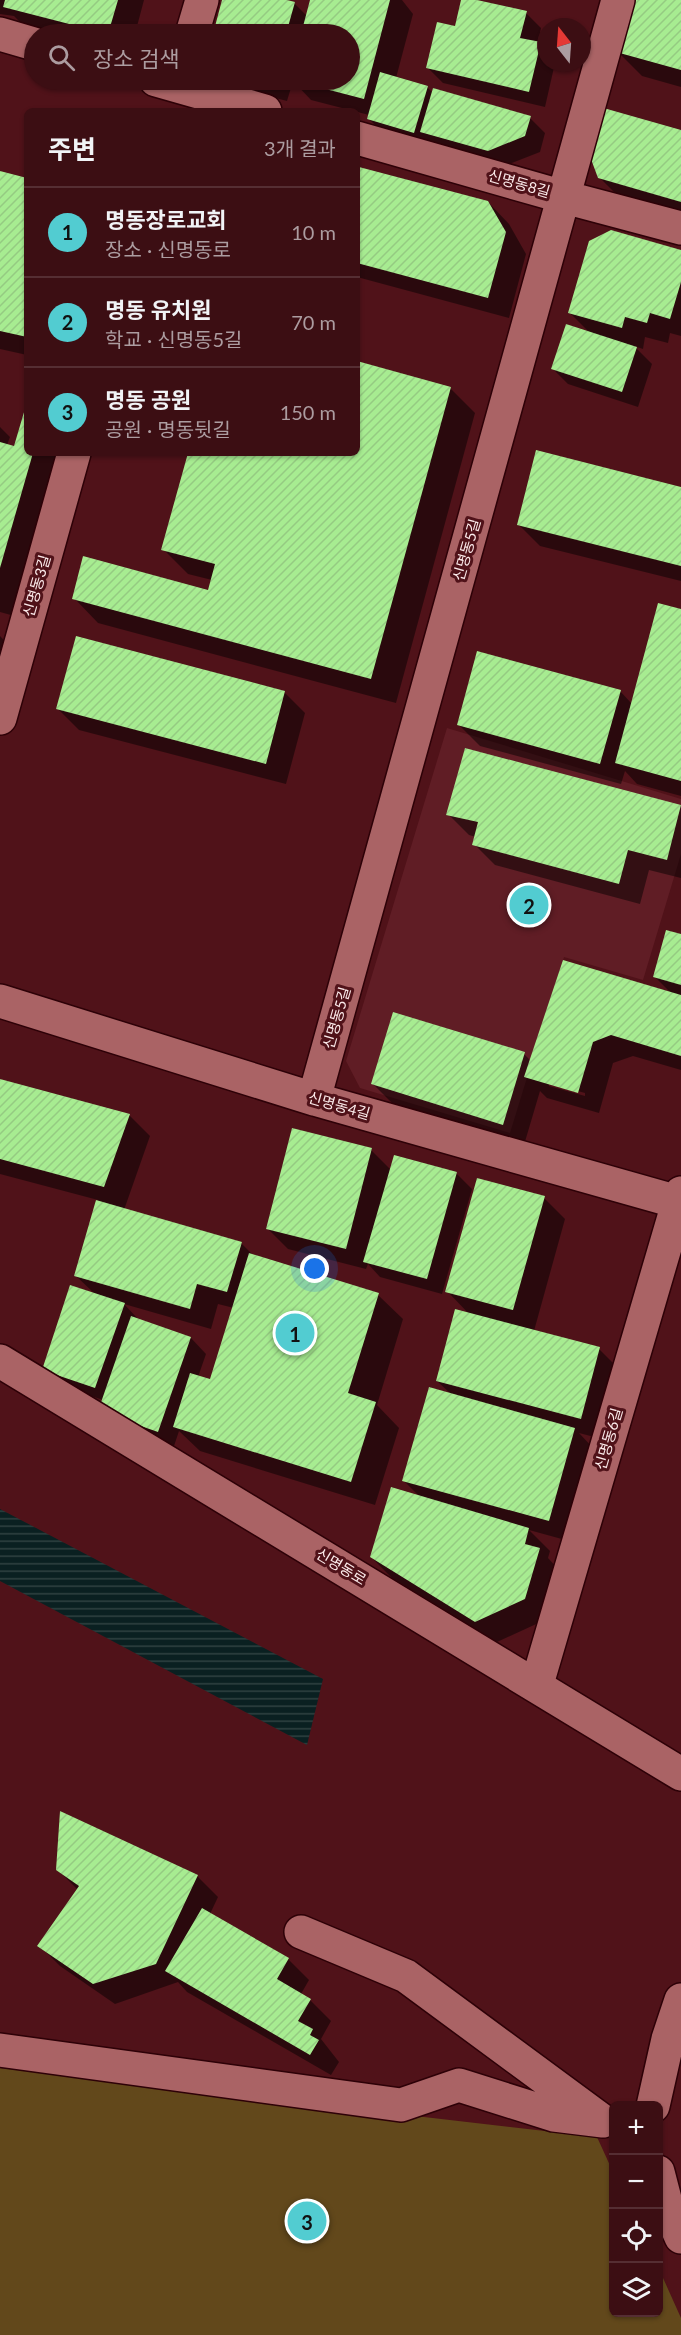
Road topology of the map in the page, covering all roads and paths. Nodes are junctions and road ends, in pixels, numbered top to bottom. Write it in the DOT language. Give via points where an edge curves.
graph roads {
  1 [pos="202,0"];
  2 [pos="618,0"];
  3 [pos="195,24"];
  4 [pos="0,34"];
  5 [pos="24,41"];
  6 [pos="174,90"];
  7 [pos="252,108"];
  8 [pos="360,139"];
  9 [pos="564,197"];
  10 [pos="681,228"];
  11 [pos="73,456"];
  12 [pos="0,718"];
  13 [pos="0,1001"];
  14 [pos="314,1099"];
  15 [pos="680,1200"];
  16 [pos="0,1361"];
  17 [pos="537,1684"];
  18 [pos="681,1774"];
  19 [pos="301,1932"];
  20 [pos="681,2000"];
  21 [pos="0,2050"];
  22 [pos="654,2101"];
  23 [pos="608,2125"];
  24 [pos="663,2191"];
  25 [pos="681,2237"];
  1 -- 3 [label="street"];
  2 -- 9 [label="street, 신명동5길"];
  4 -- 5 [label="street"];
  6 -- 7 [label="street"];
  8 -- 9 [label="street, 신명동8길"];
  9 -- 10 [label="street, 신명동8길"];
  9 -- 14 [label="street, 신명동5길"];
  11 -- 12 [label="street, 신명동3길"];
  13 -- 14 [label="street, 신명동4길"];
  14 -- 15 [label="street, 신명동4길"];
  15 -- 17 [label="street, 신명동6길"];
  16 -- 17 [label="street, 신명동로"];
  17 -- 18 [label="street, 신명동로"];
  19 -- 23 [label="street" via="406,1976"];
  20 -- 22 [label="street"];
  21 -- 23 [label="street" via="401,2105 459,2085 555,2115"];
  24 -- 25 [label="street"];
}
